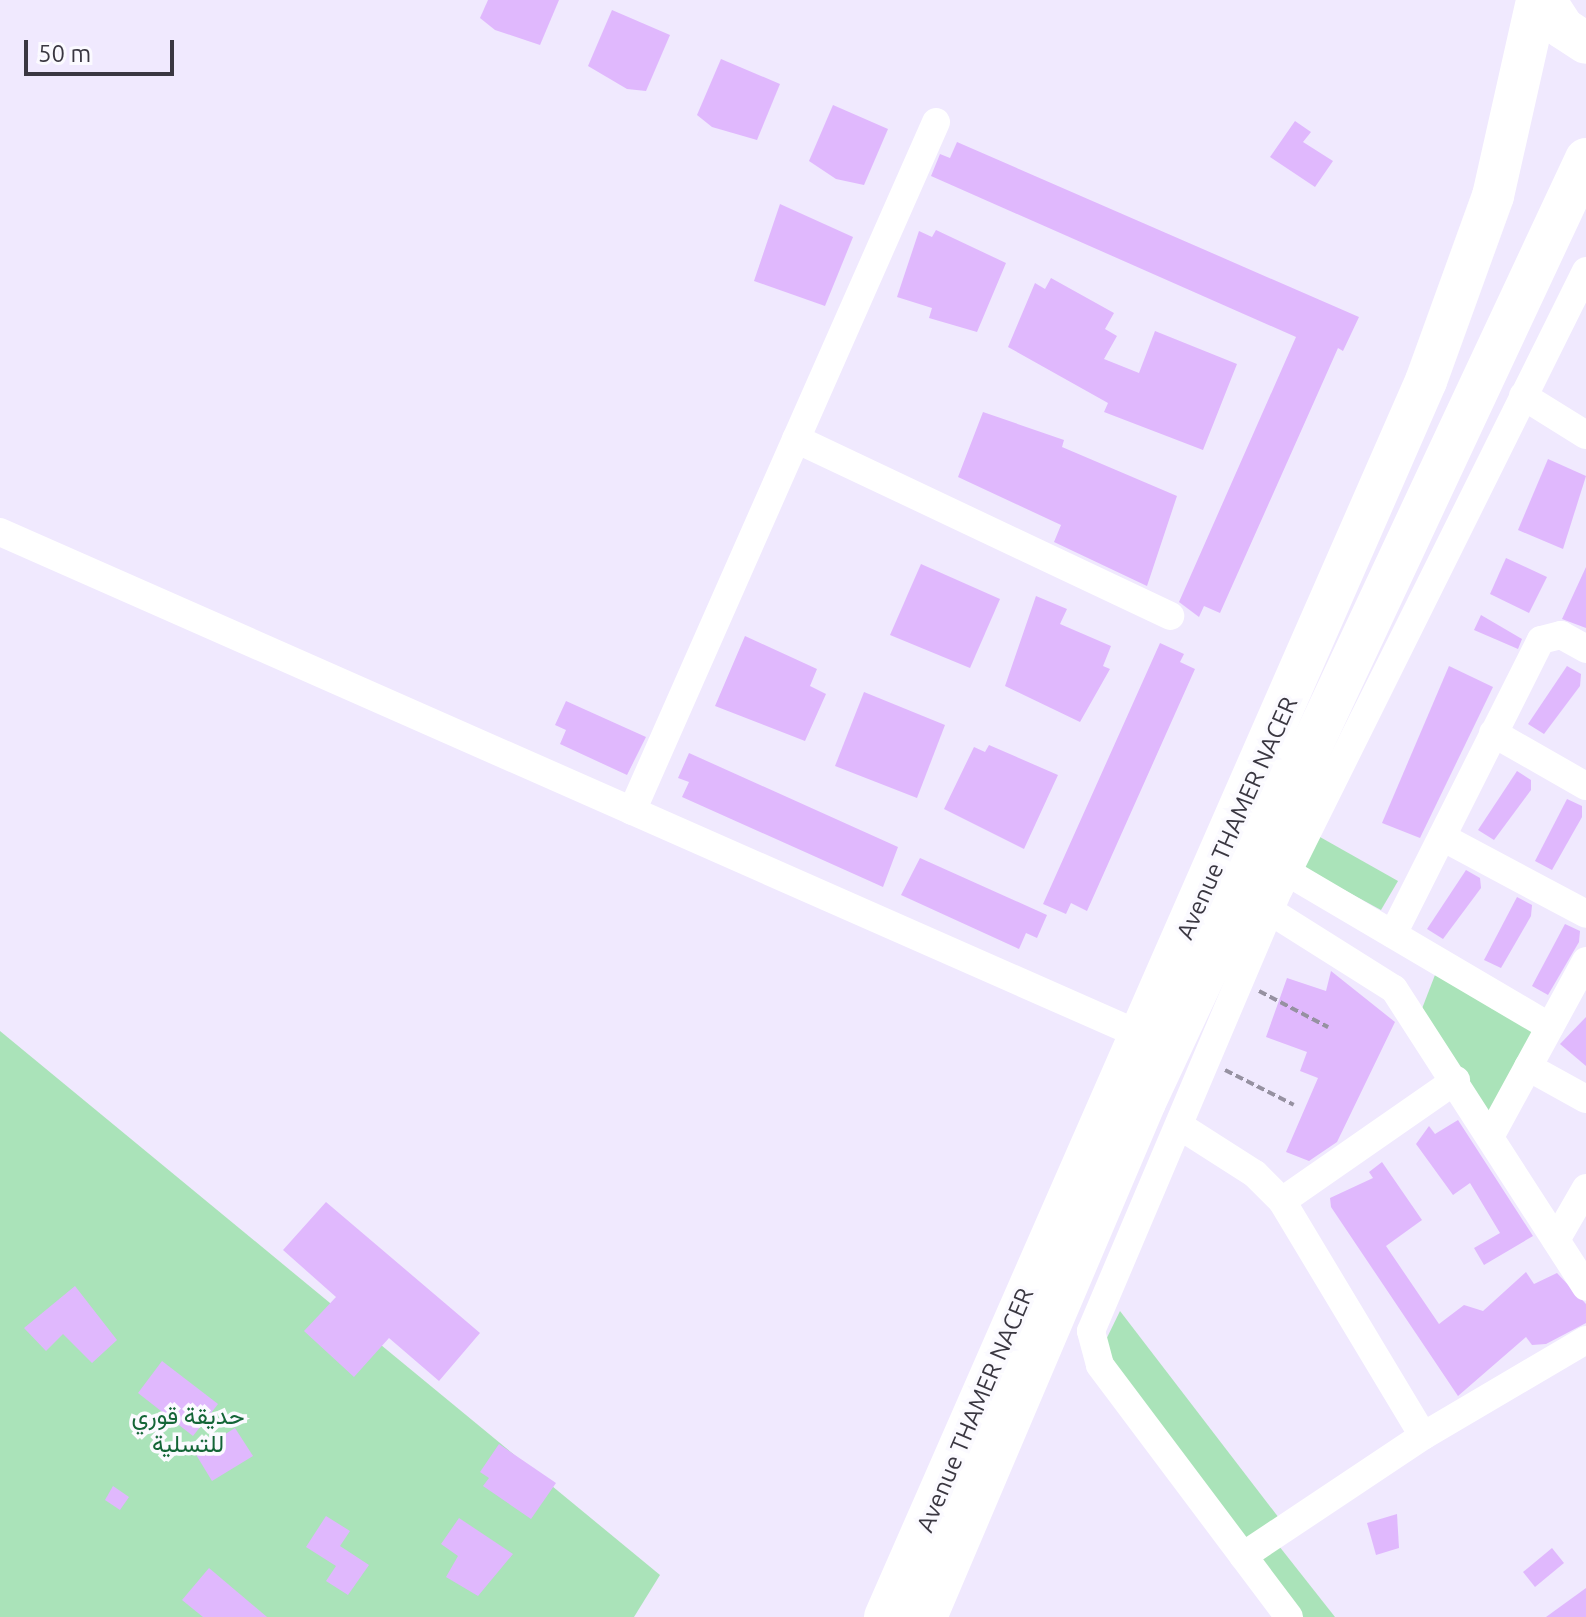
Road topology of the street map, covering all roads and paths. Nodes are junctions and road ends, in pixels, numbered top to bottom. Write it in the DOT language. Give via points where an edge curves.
graph roads {
  1 [pos="1537,0"];
  2 [pos="1545,0"];
  3 [pos="1586,43"];
  4 [pos="936,122"];
  5 [pos="1586,159"];
  6 [pos="1584,281"];
  7 [pos="1523,396"];
  8 [pos="1586,435"];
  9 [pos="796,439"];
  10 [pos="0,532"];
  11 [pos="1170,616"];
  12 [pos="1586,649"];
  13 [pos="1493,733"];
  14 [pos="1586,786"];
  15 [pos="632,811"];
  16 [pos="1442,837"];
  17 [pos="1287,872"];
  18 [pos="1270,911"];
  19 [pos="1586,914"];
  20 [pos="1393,934"];
  21 [pos="1586,961"];
  22 [pos="1242,982"];
  23 [pos="1328,1027"];
  24 [pos="1550,1027"];
  25 [pos="1138,1034"];
  26 [pos="1210,1062"];
  27 [pos="1528,1067"];
  28 [pos="1456,1080"];
  29 [pos="1586,1099"];
  30 [pos="1294,1105"];
  31 [pos="1183,1128"];
  32 [pos="1491,1135"];
  33 [pos="1586,1188"];
  34 [pos="1282,1201"];
  35 [pos="1556,1240"];
  36 [pos="1586,1287"];
  37 [pos="1586,1340"];
  38 [pos="1423,1436"];
  39 [pos="1243,1556"];
  40 [pos="885,1617"];
  41 [pos="926,1617"];
  42 [pos="1289,1617"];
  1 -- 25 [label="highway, Avenue THAMER NACER" via="1510,133 1450,320 1280,725"];
  2 -- 3 [label="highway" via="1563,28"];
  4 -- 9 [label="street"];
  5 -- 41 [label="highway, Avenue THAMER NACER" via="1152,1087"];
  6 -- 7 [label="street"];
  7 -- 8 [label="street"];
  7 -- 17 [label="street"];
  9 -- 11 [label="street"];
  9 -- 15 [label="street"];
  10 -- 15 [label="street"];
  12 -- 13 [label="street" via="1561,635 1541,640"];
  13 -- 14 [label="street"];
  13 -- 16 [label="street"];
  15 -- 25 [label="street"];
  16 -- 19 [label="street"];
  16 -- 20 [label="street"];
  17 -- 18 [label="street"];
  17 -- 20 [label="street"];
  18 -- 22 [label="street"];
  18 -- 28 [label="street" via="1394,989"];
  20 -- 24 [label="street"];
  21 -- 24 [label="street"];
  22 -- 23 [label="path"];
  22 -- 26 [label="street"];
  24 -- 27 [label="street"];
  25 -- 40 [label="highway, Avenue THAMER NACER"];
  26 -- 30 [label="path"];
  26 -- 31 [label="street"];
  27 -- 29 [label="street"];
  27 -- 32 [label="street"];
  28 -- 32 [label="street"];
  28 -- 34 [label="street"];
  31 -- 34 [label="street" via="1255,1174"];
  31 -- 39 [label="street" via="1090,1342"];
  32 -- 35 [label="street"];
  33 -- 35 [label="street"];
  34 -- 38 [label="street"];
  35 -- 36 [label="street"];
  37 -- 38 [label="street"];
  38 -- 39 [label="street"];
  39 -- 42 [label="street"];
}
